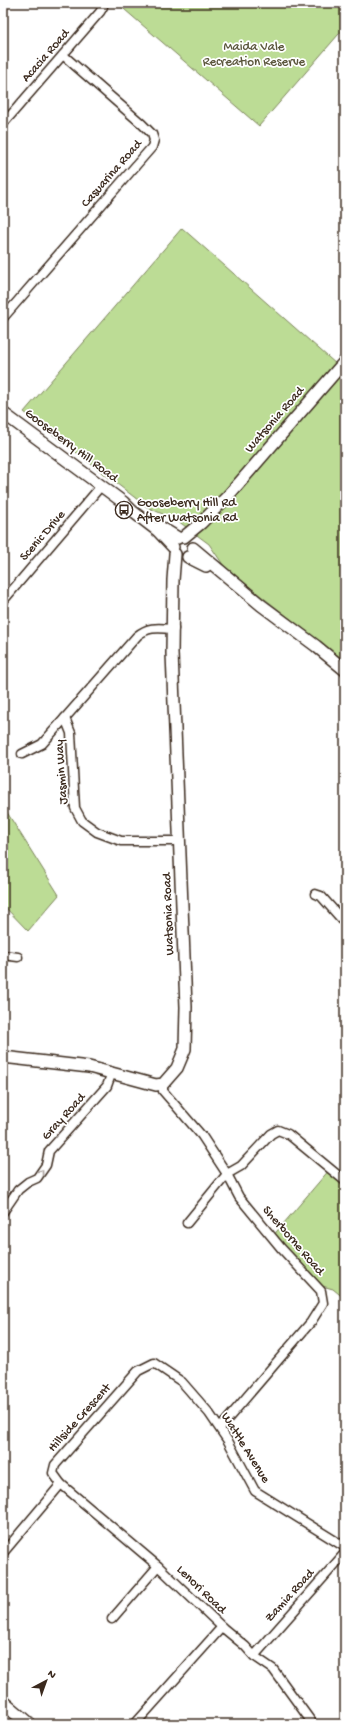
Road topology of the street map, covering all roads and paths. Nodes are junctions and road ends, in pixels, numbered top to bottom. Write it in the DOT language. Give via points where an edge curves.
graph roads {
  1 [pos="101,3"];
  2 [pos="63,55"];
  3 [pos="3,124"];
  4 [pos="3,318"];
  5 [pos="345,361"];
  6 [pos="3,413"];
  7 [pos="101,486"];
  8 [pos="184,548"];
  9 [pos="3,601"];
  10 [pos="174,629"];
  11 [pos="345,670"];
  12 [pos="65,718"];
  13 [pos="22,754"];
  14 [pos="180,841"];
  15 [pos="315,894"];
  16 [pos="345,923"];
  17 [pos="3,955"];
  18 [pos="18,957"];
  19 [pos="3,1057"];
  20 [pos="112,1072"];
  21 [pos="163,1084"];
  22 [pos="227,1174"];
  23 [pos="345,1181"];
  24 [pos="3,1212"];
  25 [pos="187,1223"];
  26 [pos="154,1363"];
  27 [pos="220,1428"];
  28 [pos="61,1484"];
  29 [pos="345,1547"];
  30 [pos="3,1553"];
  31 [pos="345,1553"];
  32 [pos="158,1566"];
  33 [pos="112,1619"];
  34 [pos="222,1627"];
  35 [pos="254,1656"];
  36 [pos="3,1702"];
  37 [pos="29,1724"];
  38 [pos="135,1724"];
  39 [pos="313,1724"];
  1 -- 2 [label="street, Acacia Road" via="103,8"];
  2 -- 3 [label="street, Acacia Road"];
  2 -- 4 [label="street, Casuarina Road" via="142,124 154,140 152,147"];
  5 -- 8 [label="street, Watsonia Road" via="227,497 201,523"];
  6 -- 7 [label="street, Gooseberry Hill Road"];
  7 -- 8 [label="street, Gooseberry Hill Road"];
  7 -- 9 [label="street, Scenic Drive"];
  8 -- 10 [label="street, Watsonia Road" via="174,573"];
  8 -- 11 [label="street, Gooseberry Hill Road" via="236,590 261,604"];
  10 -- 12 [label="street" via="144,630"];
  10 -- 14 [label="street, Watsonia Road" via="172,653"];
  12 -- 13 [label="street" via="42,744"];
  12 -- 14 [label="street, Jasmin Way" via="71,734 76,808 82,821 97,832 121,841"];
  14 -- 21 [label="street, Watsonia Road" via="185,1049 177,1068"];
  15 -- 16 [label="street" via="320,896"];
  17 -- 18 [label="street"];
  19 -- 20 [label="street" via="70,1064"];
  20 -- 21 [label="street" via="146,1084"];
  24 -- 20 [label="street, Gray Road, one-way" via="18,1190 37,1178 46,1165 49,1151 107,1086"];
  21 -- 22 [label="street, Sherborne Road" via="163,1091 202,1136"];
  22 -- 23 [label="street" via="241,1166 271,1134 278,1130 288,1134"];
  22 -- 25 [label="street"];
  22 -- 27 [label="street, Sherborne Road" via="239,1197 321,1291 323,1303 312,1322"];
  26 -- 27 [label="street, Wattle Avenue" via="182,1382"];
  26 -- 28 [label="street, Hillside Crescent" via="138,1371 55,1465 54,1473"];
  27 -- 29 [label="street, Wattle Avenue" via="256,1492"];
  28 -- 30 [label="street"];
  28 -- 32 [label="street, Lenori Road"];
  31 -- 35 [label="street, Zamia Road"];
  32 -- 33 [label="street"];
  32 -- 34 [label="street, Lenori Road"];
  34 -- 35 [label="street, Lenori Road"];
  34 -- 38 [label="street"];
  35 -- 39 [label="street, Lenori Road" via="272,1670"];
  36 -- 37 [label="main road"];
}
